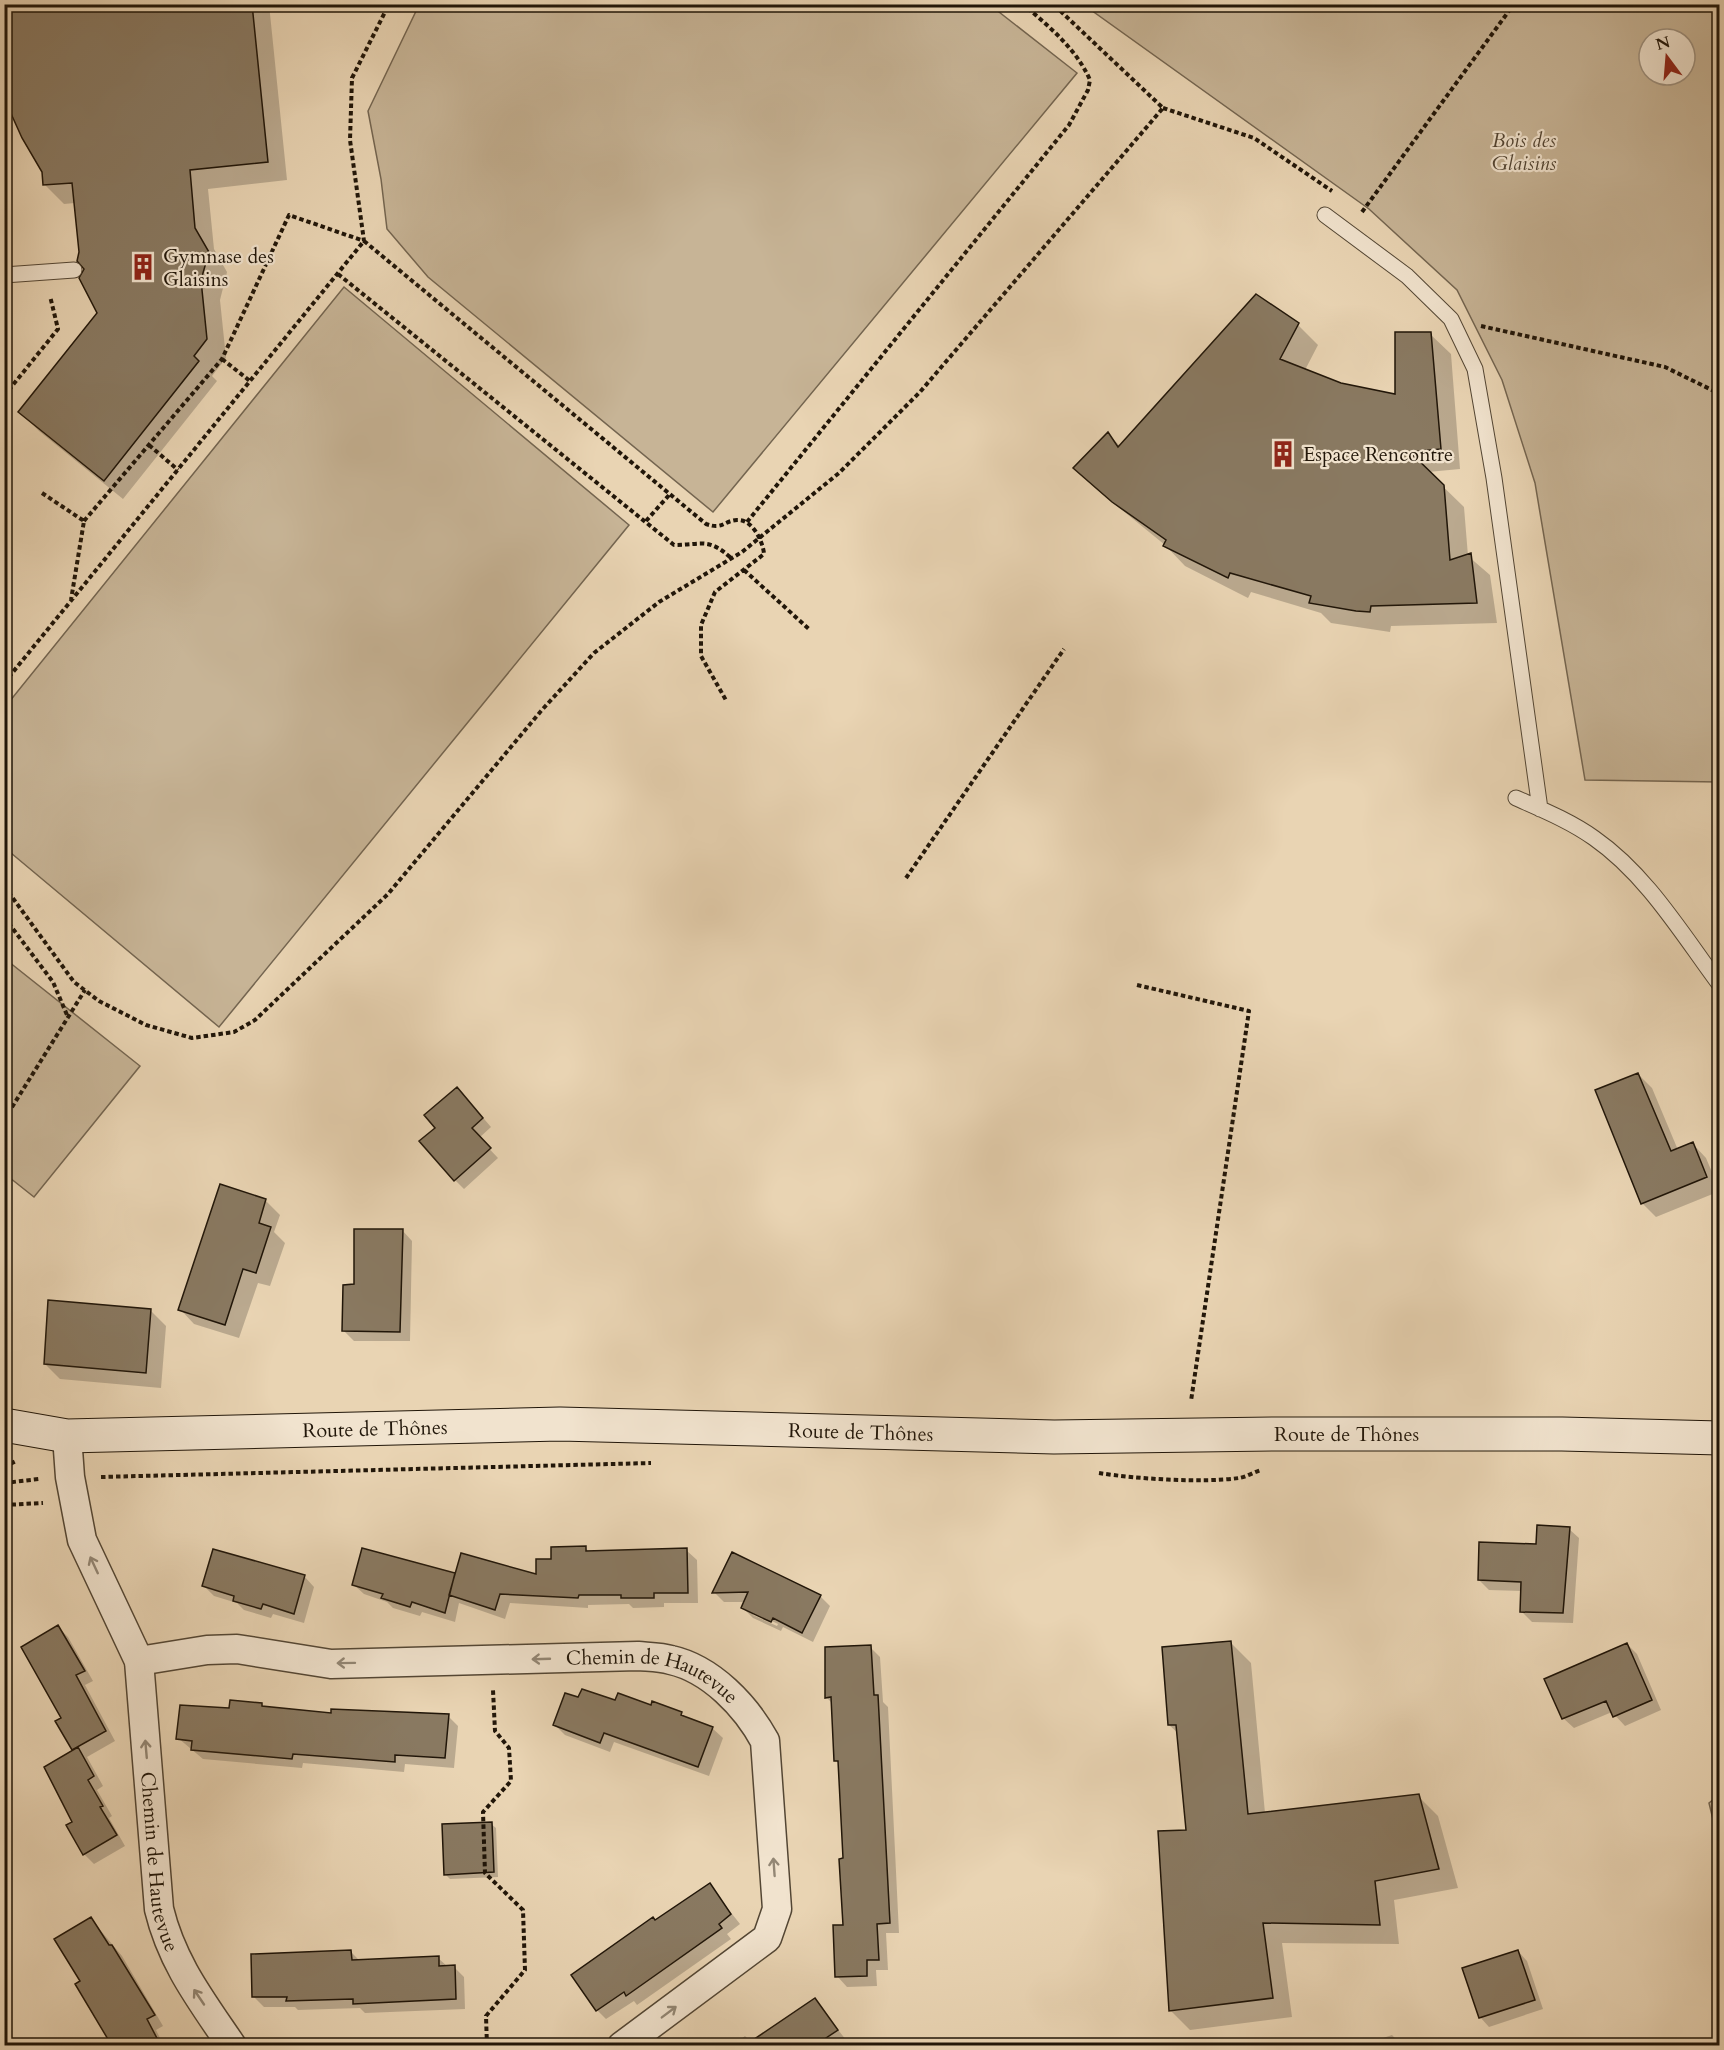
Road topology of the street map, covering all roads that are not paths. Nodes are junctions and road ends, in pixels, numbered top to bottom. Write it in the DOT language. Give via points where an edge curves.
graph roads {
  1 [pos="1325,215"];
  2 [pos="74,270"];
  3 [pos="4,275"];
  4 [pos="1516,798"];
  5 [pos="1540,809"];
  6 [pos="1719,985"];
  7 [pos="4,1425"];
  8 [pos="67,1436"];
  9 [pos="1719,1438"];
  10 [pos="139,1661"];
  11 [pos="232,2046"];
  12 [pos="622,2046"];
  1 -- 5 [label="lane" via="1407,276 1451,319 1475,369 1496,490"];
  2 -- 3 [label="lane"];
  4 -- 5 [label="lane"];
  5 -- 6 [label="lane" via="1595,838 1630,869 1660,903"];
  7 -- 8 [label="main road, Route de Thônes"];
  8 -- 9 [label="main road, Route de Thônes" via="560,1424 1054,1437 1562,1434"];
  10 -- 8 [label="street, Chemin de Hautevue, one-way" via="82,1540"];
  11 -- 10 [label="street, Chemin de Hautevue, one-way" via="178,1965 166,1938 159,1909"];
  12 -- 10 [label="street, Chemin de Hautevue, one-way" via="766,1938 777,1910 765,1741 753,1718 715,1682 672,1660 638,1656 331,1664 237,1649"];
}
